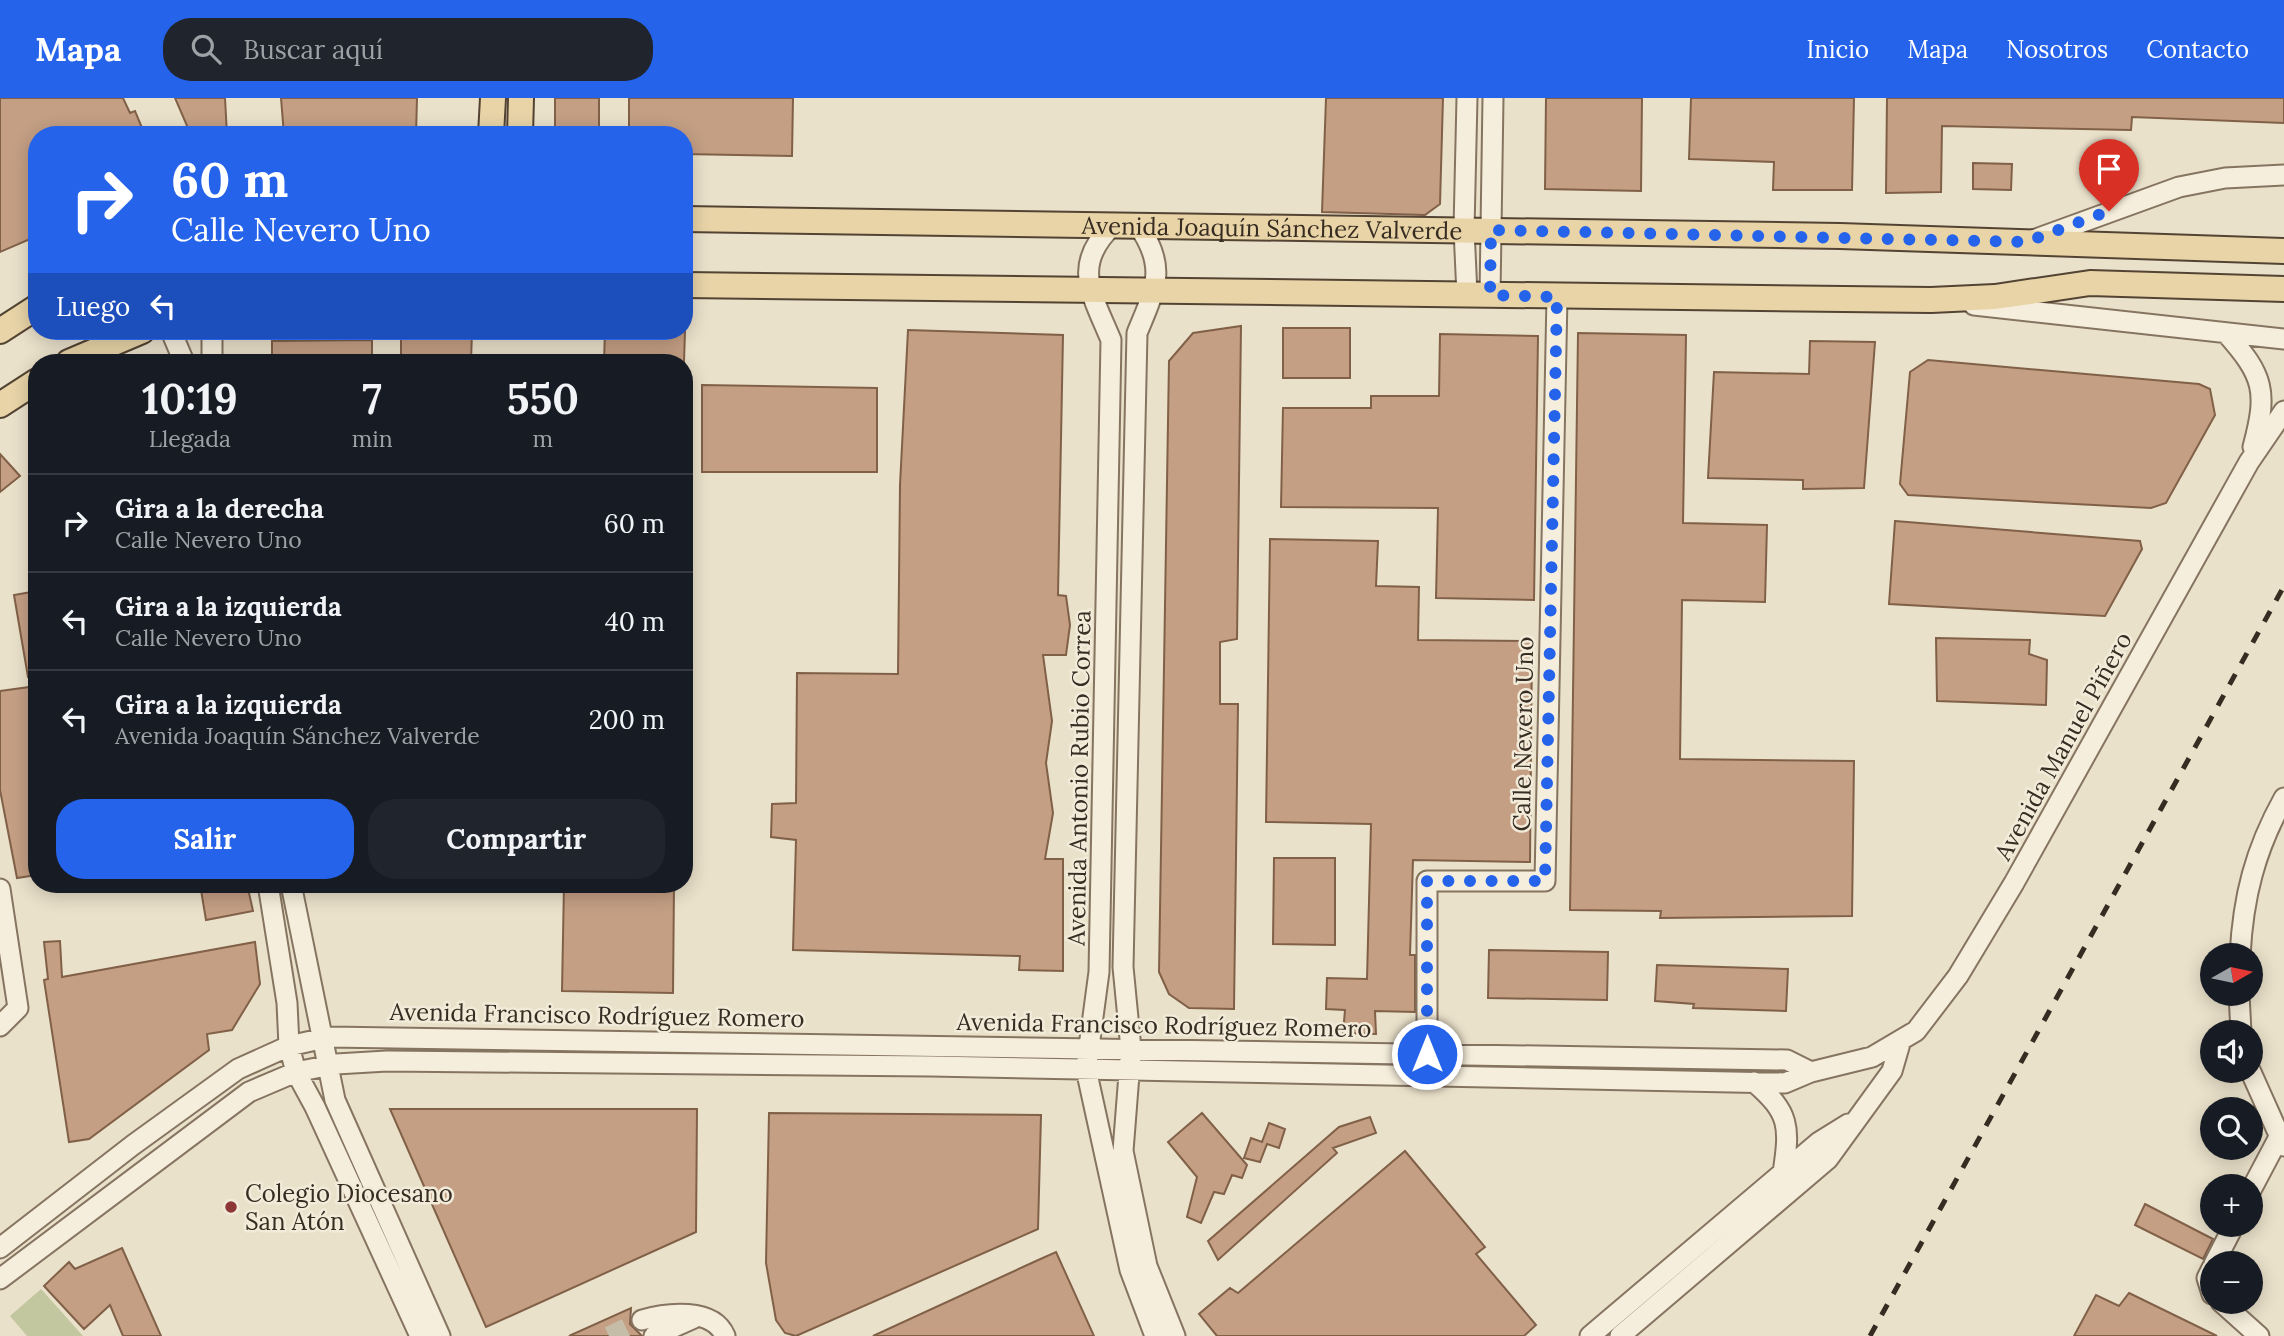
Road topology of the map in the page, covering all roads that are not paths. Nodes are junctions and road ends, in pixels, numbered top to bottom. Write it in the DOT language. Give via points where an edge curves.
graph roads {
  1 [pos="1467,98"];
  2 [pos="1493,98"];
  3 [pos="494,102"];
  4 [pos="521,103"];
  5 [pos="493,126"];
  6 [pos="521,126"];
  7 [pos="2284,175"];
  8 [pos="693,219"];
  9 [pos="1113,225"];
  10 [pos="1138,225"];
  11 [pos="1464,229"];
  12 [pos="1491,230"];
  13 [pos="2026,242"];
  14 [pos="2284,251"];
  15 [pos="693,285"];
  16 [pos="2284,289"];
  17 [pos="1090,290"];
  18 [pos="1154,291"];
  19 [pos="1479,295"];
  20 [pos="1557,297"];
  21 [pos="1931,300"];
  22 [pos="28,313"];
  23 [pos="0,331"];
  24 [pos="2225,333"];
  25 [pos="2284,339"];
  26 [pos="121,340"];
  27 [pos="88,354"];
  28 [pos="28,387"];
  29 [pos="0,405"];
  30 [pos="2284,411"];
  31 [pos="2249,462"];
  32 [pos="2284,798"];
  33 [pos="0,889"];
  34 [pos="269,893"];
  35 [pos="293,893"];
  36 [pos="2240,943"];
  37 [pos="9,1005"];
  38 [pos="1128,1016"];
  39 [pos="1094,1017"];
  40 [pos="0,1026"];
  41 [pos="321,1039"];
  42 [pos="1901,1040"];
  43 [pos="289,1046"];
  44 [pos="1090,1048"];
  45 [pos="1131,1049"];
  46 [pos="1427,1054"];
  47 [pos="328,1066"];
  48 [pos="1086,1069"];
  49 [pos="1131,1071"];
  50 [pos="296,1072"];
  51 [pos="1811,1072"];
  52 [pos="1754,1082"];
  53 [pos="2256,1083"];
  54 [pos="1091,1094"];
  55 [pos="1128,1099"];
  56 [pos="1858,1118"];
  57 [pos="2281,1141"];
  58 [pos="1783,1173"];
  59 [pos="2261,1174"];
  60 [pos="1127,1217"];
  61 [pos="0,1248"];
  62 [pos="0,1279"];
  63 [pos="2234,1314"];
  64 [pos="648,1328"];
  65 [pos="420,1336"];
  66 [pos="440,1336"];
  67 [pos="725,1336"];
  68 [pos="1155,1336"];
  69 [pos="1175,1336"];
  70 [pos="1590,1336"];
  71 [pos="1620,1336"];
  72 [pos="2259,1336"];
  1 -- 11 [label="street"];
  2 -- 12 [label="street"];
  3 -- 5 [label="main road"];
  4 -- 6 [label="main road"];
  7 -- 13 [label="street, Avenida Joaquín Sánchez Valverde" via="2225,178 2179,187"];
  8 -- 9 [label="main road, Avenida Joaquín Sánchez Valverde"];
  9 -- 10 [label="main road, Avenida Joaquín Sánchez Valverde"];
  9 -- 17 [label="street, Avenida Antonio Rubio Correa" via="1096,242 1087,266"];
  10 -- 11 [label="main road, Avenida Joaquín Sánchez Valverde"];
  10 -- 18 [label="street, Avenida Antonio Rubio Correa" via="1153,246"];
  11 -- 12 [label="main road, Avenida Joaquín Sánchez Valverde"];
  11 -- 19 [label="street"];
  12 -- 13 [label="main road, Avenida Joaquín Sánchez Valverde"];
  12 -- 19 [label="street"];
  13 -- 14 [label="main road, Avenida Joaquín Sánchez Valverde"];
  15 -- 17 [label="main road"];
  16 -- 21 [label="main road" via="2090,283 1995,297"];
  17 -- 18 [label="main road"];
  17 -- 39 [label="street, Avenida Antonio Rubio Correa" via="1111,340 1099,972"];
  18 -- 19 [label="main road"];
  18 -- 38 [label="street, Avenida Antonio Rubio Correa" via="1137,333 1123,967"];
  19 -- 20 [label="main road"];
  20 -- 21 [label="main road"];
  20 -- 46 [label="street, Calle Nevero Uno" via="1545,881 1427,881"];
  21 -- 24 [label="street"];
  22 -- 23 [label="main road"];
  24 -- 25 [label="street"];
  24 -- 31 [label="street, Avenida Manuel Piñero" via="2252,362 2261,390 2263,409"];
  26 -- 27 [label="main road"];
  28 -- 29 [label="main road"];
  30 -- 31 [label="street, Avenida Manuel Piñero"];
  31 -- 42 [label="street, Avenida Manuel Piñero" via="1958,976 1916,1031"];
  32 -- 36 [label="street" via="2254,860"];
  33 -- 37 [label="street"];
  34 -- 43 [label="street"];
  35 -- 41 [label="street"];
  37 -- 40 [label="street"];
  38 -- 39 [label="street, Avenida Francisco Rodríguez Romero" via="1113,1012"];
  38 -- 45 [label="street, Avenida Antonio Rubio Correa"];
  39 -- 44 [label="street, Avenida Antonio Rubio Correa"];
  41 -- 43 [label="street, Avenida Francisco Rodríguez Romero"];
  41 -- 44 [label="street, Avenida Francisco Rodríguez Romero" via="382,1036"];
  41 -- 47 [label="street"];
  42 -- 51 [label="street, Avenida Manuel Piñero" via="1872,1057"];
  42 -- 56 [label="street" via="1892,1071"];
  43 -- 50 [label="street"];
  43 -- 61 [label="street, Avenida Francisco Rodríguez Romero" via="238,1069"];
  44 -- 45 [label="street, Avenida Francisco Rodríguez Romero"];
  44 -- 48 [label="street, Avenida Antonio Rubio Correa"];
  45 -- 46 [label="street, Avenida Francisco Rodríguez Romero"];
  45 -- 49 [label="street, Avenida Antonio Rubio Correa"];
  46 -- 51 [label="street, Avenida Francisco Rodríguez Romero" via="1787,1060"];
  47 -- 48 [label="street, Avenida Francisco Rodríguez Romero" via="387,1061"];
  47 -- 50 [label="street, Avenida Francisco Rodríguez Romero"];
  47 -- 66 [label="street" via="335,1100"];
  48 -- 49 [label="street, Avenida Francisco Rodríguez Romero"];
  48 -- 54 [label="street, Avenida Antonio Rubio Correa"];
  49 -- 52 [label="street, Avenida Francisco Rodríguez Romero"];
  49 -- 55 [label="street, Avenida Antonio Rubio Correa"];
  50 -- 62 [label="street, Avenida Francisco Rodríguez Romero" via="249,1092"];
  50 -- 65 [label="street"];
  51 -- 52 [label="street, Avenida Francisco Rodríguez Romero" via="1785,1083"];
  52 -- 58 [label="street" via="1777,1102 1787,1129"];
  53 -- 57 [label="street"];
  54 -- 55 [label="street" via="1110,1101"];
  54 -- 60 [label="street, Avenida Antonio Rubio Correa"];
  55 -- 60 [label="street, Avenida Antonio Rubio Correa" via="1123,1151"];
  56 -- 58 [label="street" via="1819,1142"];
  56 -- 71 [label="street" via="1828,1159"];
  57 -- 59 [label="street"];
  58 -- 70 [label="street"];
  60 -- 68 [label="street, Avenida Antonio Rubio Correa" via="1130,1270"];
  60 -- 69 [label="street, Avenida Antonio Rubio Correa"];
  63 -- 72 [label="street"];
  64 -- 67 [label="street" via="675,1314 699,1316 716,1323"];
}
